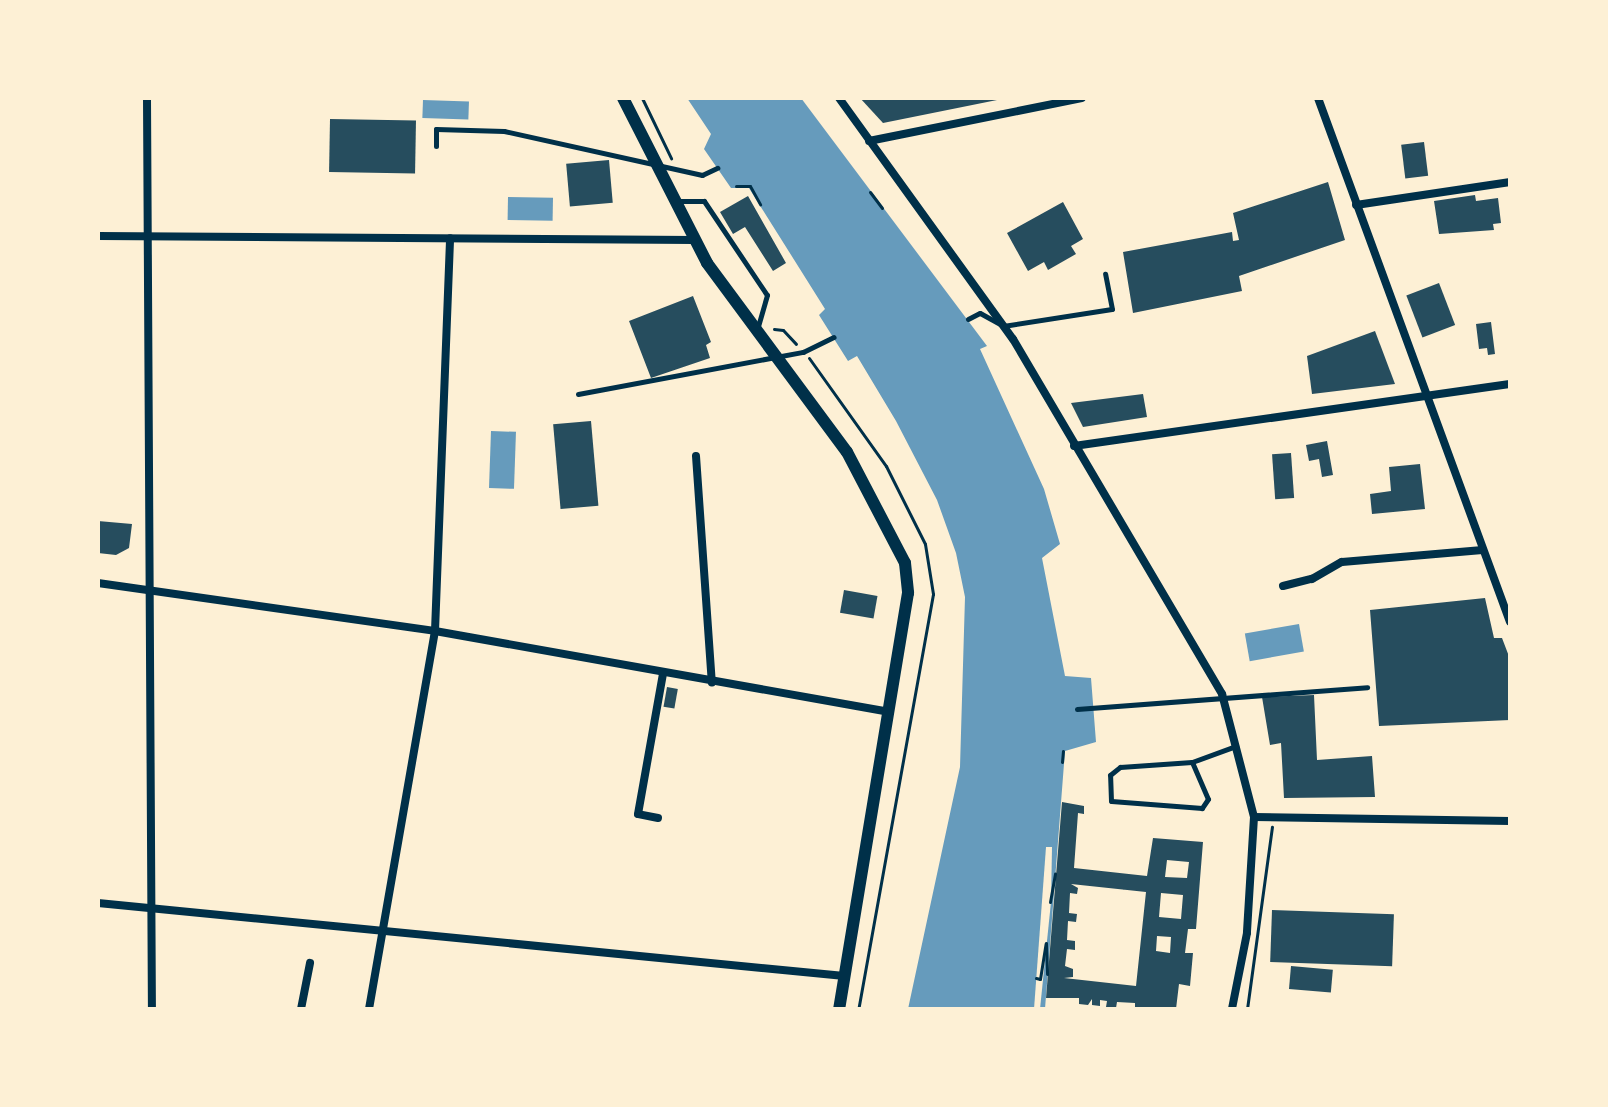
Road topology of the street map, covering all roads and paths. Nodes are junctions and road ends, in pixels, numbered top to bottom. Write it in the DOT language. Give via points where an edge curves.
graph roads {
  1 [pos="147,98"];
  2 [pos="623,98"];
  3 [pos="642,98"];
  4 [pos="839,98"];
  5 [pos="1082,98"];
  6 [pos="1318,98"];
  7 [pos="869,141"];
  8 [pos="436,146"];
  9 [pos="656,165"];
  10 [pos="673,165"];
  11 [pos="717,168"];
  12 [pos="1510,182"];
  13 [pos="736,186"];
  14 [pos="870,192"];
  15 [pos="674,201"];
  16 [pos="760,204"];
  17 [pos="1356,205"];
  18 [pos="882,208"];
  19 [pos="98,236"];
  20 [pos="148,236"];
  21 [pos="450,238"];
  22 [pos="694,240"];
  23 [pos="1105,274"];
  24 [pos="968,319"];
  25 [pos="759,325"];
  26 [pos="1003,326"];
  27 [pos="834,337"];
  28 [pos="803,352"];
  29 [pos="776,357"];
  30 [pos="1510,384"];
  31 [pos="578,394"];
  32 [pos="1425,397"];
  33 [pos="1074,446"];
  34 [pos="696,456"];
  35 [pos="1482,550"];
  36 [pos="98,583"];
  37 [pos="1283,586"];
  38 [pos="146,591"];
  39 [pos="1510,622"];
  40 [pos="435,631"];
  41 [pos="663,674"];
  42 [pos="712,682"];
  43 [pos="1367,687"];
  44 [pos="1222,694"];
  45 [pos="1077,709"];
  46 [pos="890,712"];
  47 [pos="1239,745"];
  48 [pos="1063,751"];
  49 [pos="1062,762"];
  50 [pos="1192,762"];
  51 [pos="1273,816"];
  52 [pos="1254,817"];
  53 [pos="658,818"];
  54 [pos="1510,821"];
  55 [pos="1055,873"];
  56 [pos="1050,902"];
  57 [pos="98,903"];
  58 [pos="153,908"];
  59 [pos="382,934"];
  60 [pos="310,963"];
  61 [pos="1047,974"];
  62 [pos="844,976"];
  63 [pos="1036,978"];
  64 [pos="152,1009"];
  65 [pos="301,1009"];
  66 [pos="369,1009"];
  67 [pos="839,1009"];
  68 [pos="858,1009"];
  69 [pos="1232,1009"];
  70 [pos="1247,1009"];
  1 -- 20 [label="street"];
  2 -- 9 [label="street"];
  3 -- 10 [label="path"];
  4 -- 7 [label="street"];
  5 -- 7 [label="street"];
  6 -- 17 [label="street"];
  7 -- 26 [label="street"];
  8 -- 9 [label="lane" via="436,129 504,131"];
  9 -- 10 [label="lane"];
  9 -- 15 [label="street"];
  10 -- 11 [label="lane" via="702,175"];
  12 -- 17 [label="street"];
  13 -- 16 [label="path" via="750,186"];
  14 -- 18 [label="path"];
  15 -- 22 [label="street"];
  15 -- 25 [label="lane" via="704,201 767,295"];
  17 -- 32 [label="street"];
  19 -- 20 [label="street"];
  20 -- 21 [label="street"];
  20 -- 38 [label="street"];
  21 -- 22 [label="street"];
  21 -- 40 [label="street"];
  22 -- 25 [label="street"];
  23 -- 26 [label="lane" via="1112,309"];
  24 -- 26 [label="lane" via="980,313"];
  25 -- 28 [label="path" via="783,330"];
  25 -- 29 [label="street"];
  26 -- 33 [label="street"];
  27 -- 28 [label="lane"];
  28 -- 29 [label="lane"];
  28 -- 68 [label="path" via="886,466 925,544 933,594"];
  29 -- 31 [label="lane"];
  29 -- 46 [label="street" via="865,479 905,563 908,593"];
  30 -- 32 [label="street"];
  32 -- 33 [label="street"];
  32 -- 35 [label="street"];
  33 -- 44 [label="street"];
  34 -- 42 [label="street"];
  35 -- 37 [label="street" via="1342,562 1312,579"];
  35 -- 39 [label="street"];
  36 -- 38 [label="street"];
  38 -- 40 [label="street"];
  38 -- 58 [label="street"];
  40 -- 41 [label="street"];
  40 -- 59 [label="street"];
  41 -- 42 [label="street"];
  41 -- 53 [label="street" via="638,814"];
  42 -- 46 [label="street"];
  43 -- 44 [label="lane"];
  44 -- 45 [label="lane"];
  44 -- 47 [label="street"];
  46 -- 62 [label="street"];
  47 -- 50 [label="lane"];
  47 -- 52 [label="street"];
  48 -- 49 [label="path"];
  50 -- 50 [label="lane" via="1120,767 1110,775 1111,801 1202,808 1208,799"];
  51 -- 52 [label="street"];
  51 -- 54 [label="street"];
  51 -- 70 [label="path"];
  52 -- 69 [label="street" via="1247,933"];
  55 -- 56 [label="path"];
  57 -- 58 [label="street"];
  58 -- 59 [label="street"];
  58 -- 64 [label="street"];
  59 -- 62 [label="street"];
  59 -- 66 [label="street"];
  60 -- 65 [label="street"];
  61 -- 63 [label="path" via="1046,943 1040,979"];
  62 -- 67 [label="street"];
}
